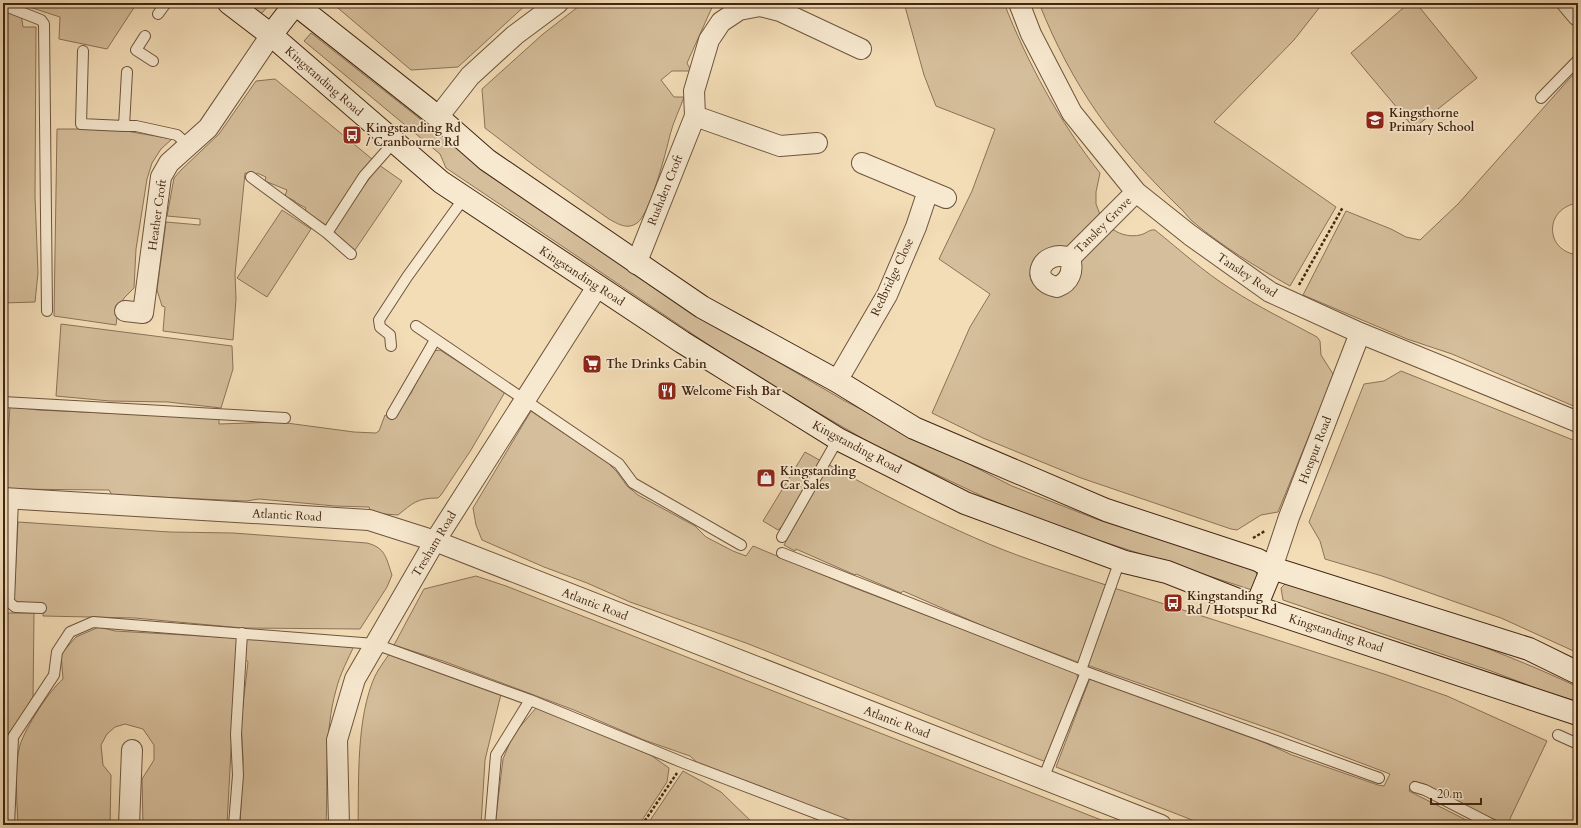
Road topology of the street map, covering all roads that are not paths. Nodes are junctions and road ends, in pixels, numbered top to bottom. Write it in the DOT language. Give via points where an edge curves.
graph roads {
  1 [pos="166,3"];
  2 [pos="229,3"];
  3 [pos="558,3"];
  4 [pos="1019,3"];
  5 [pos="1567,3"];
  6 [pos="295,4"];
  7 [pos="3,5"];
  8 [pos="783,7"];
  9 [pos="158,14"];
  10 [pos="1578,16"];
  11 [pos="271,35"];
  12 [pos="144,36"];
  13 [pos="861,49"];
  14 [pos="83,51"];
  15 [pos="1578,60"];
  16 [pos="153,61"];
  17 [pos="127,72"];
  18 [pos="1541,98"];
  19 [pos="695,116"];
  20 [pos="438,117"];
  21 [pos="124,126"];
  22 [pos="394,142"];
  23 [pos="817,143"];
  24 [pos="189,146"];
  25 [pos="862,163"];
  26 [pos="251,177"];
  27 [pos="928,191"];
  28 [pos="1136,192"];
  29 [pos="464,198"];
  30 [pos="946,198"];
  31 [pos="327,233"];
  32 [pos="351,254"];
  33 [pos="1070,258"];
  34 [pos="636,264"];
  35 [pos="597,287"];
  36 [pos="47,311"];
  37 [pos="143,313"];
  38 [pos="416,326"];
  39 [pos="1360,333"];
  40 [pos="435,340"];
  41 [pos="392,346"];
  42 [pos="838,381"];
  43 [pos="525,400"];
  44 [pos="3,402"];
  45 [pos="392,414"];
  46 [pos="285,418"];
  47 [pos="1578,422"];
  48 [pos="838,439"];
  49 [pos="8,499"];
  50 [pos="782,537"];
  51 [pos="435,541"];
  52 [pos="742,545"];
  53 [pos="782,553"];
  54 [pos="1120,560"];
  55 [pos="1272,568"];
  56 [pos="1256,607"];
  57 [pos="41,608"];
  58 [pos="242,633"];
  59 [pos="375,644"];
  60 [pos="1084,671"];
  61 [pos="1578,673"];
  62 [pos="530,700"];
  63 [pos="1578,714"];
  64 [pos="1558,735"];
  65 [pos="1578,744"];
  66 [pos="132,750"];
  67 [pos="1379,778"];
  68 [pos="1043,779"];
  69 [pos="1415,787"];
  70 [pos="9,825"];
  71 [pos="129,825"];
  72 [pos="234,825"];
  73 [pos="339,825"];
  74 [pos="490,825"];
  75 [pos="847,825"];
  76 [pos="1161,825"];
  77 [pos="1493,825"];
  1 -- 9 [label="lane"];
  2 -- 11 [label="main road, Kingstanding Road"];
  3 -- 20 [label="street" via="515,35 470,76"];
  4 -- 28 [label="street, Tansley Road" via="1031,34 1072,113"];
  5 -- 10 [label="street"];
  6 -- 11 [label="main road"];
  6 -- 20 [label="main road"];
  7 -- 36 [label="lane" via="41,20 44,24"];
  8 -- 13 [label="street, Rushden Croft"];
  8 -- 19 [label="street, Rushden Croft" via="760,6 739,10 721,22 709,40 694,91"];
  11 -- 22 [label="main road, Kingstanding Road"];
  11 -- 24 [label="street, Heather Croft" via="208,128"];
  12 -- 16 [label="lane" via="136,50"];
  14 -- 21 [label="lane" via="81,124"];
  15 -- 18 [label="lane"];
  17 -- 21 [label="lane"];
  19 -- 23 [label="street" via="780,146"];
  19 -- 34 [label="street, Rushden Croft"];
  20 -- 34 [label="main road" via="487,160"];
  21 -- 24 [label="lane" via="136,126 177,135"];
  22 -- 29 [label="main road, Kingstanding Road"];
  22 -- 31 [label="lane" via="364,176"];
  24 -- 37 [label="street, Heather Croft" via="169,162 161,177"];
  25 -- 27 [label="street"];
  26 -- 31 [label="lane"];
  27 -- 30 [label="street"];
  27 -- 42 [label="street, Redbridge Close" via="887,295"];
  28 -- 33 [label="street, Tansley Grove"];
  28 -- 39 [label="street, Tansley Road" via="1190,235 1270,292"];
  29 -- 35 [label="main road, Kingstanding Road"];
  29 -- 41 [label="lane" via="407,277 380,320 380,327 390,335"];
  31 -- 32 [label="lane"];
  34 -- 42 [label="main road" via="702,307"];
  35 -- 43 [label="street, Tresham Road"];
  35 -- 48 [label="main road, Kingstanding Road"];
  38 -- 40 [label="lane"];
  39 -- 47 [label="street, Tansley Road"];
  39 -- 55 [label="street, Hotspur Road"];
  40 -- 43 [label="lane"];
  40 -- 45 [label="lane"];
  42 -- 55 [label="main road" via="914,428 1106,510 1258,560"];
  43 -- 51 [label="street, Tresham Road"];
  43 -- 52 [label="lane" via="620,464 633,483"];
  44 -- 46 [label="lane"];
  48 -- 50 [label="lane"];
  48 -- 54 [label="main road, Kingstanding Road" via="965,503"];
  49 -- 51 [label="street, Atlantic Road" via="370,520"];
  49 -- 57 [label="lane" via="9,602 15,607"];
  51 -- 59 [label="street, Tresham Road"];
  51 -- 68 [label="street, Atlantic Road"];
  53 -- 60 [label="lane"];
  54 -- 56 [label="main road, Kingstanding Road" via="1167,572"];
  54 -- 60 [label="lane"];
  55 -- 56 [label="main road"];
  55 -- 61 [label="main road" via="1529,649"];
  56 -- 63 [label="main road, Kingstanding Road"];
  58 -- 59 [label="lane"];
  58 -- 70 [label="lane" via="93,622 70,632 56,652 54,675 13,737"];
  58 -- 72 [label="lane"];
  59 -- 62 [label="lane"];
  59 -- 73 [label="street, Tresham Road" via="355,679 337,740"];
  60 -- 67 [label="lane"];
  60 -- 68 [label="lane"];
  62 -- 74 [label="lane" via="496,755"];
  62 -- 75 [label="lane" via="684,763"];
  64 -- 65 [label="lane"];
  66 -- 71 [label="street"];
  68 -- 76 [label="street, Atlantic Road"];
  69 -- 77 [label="lane"];
}
